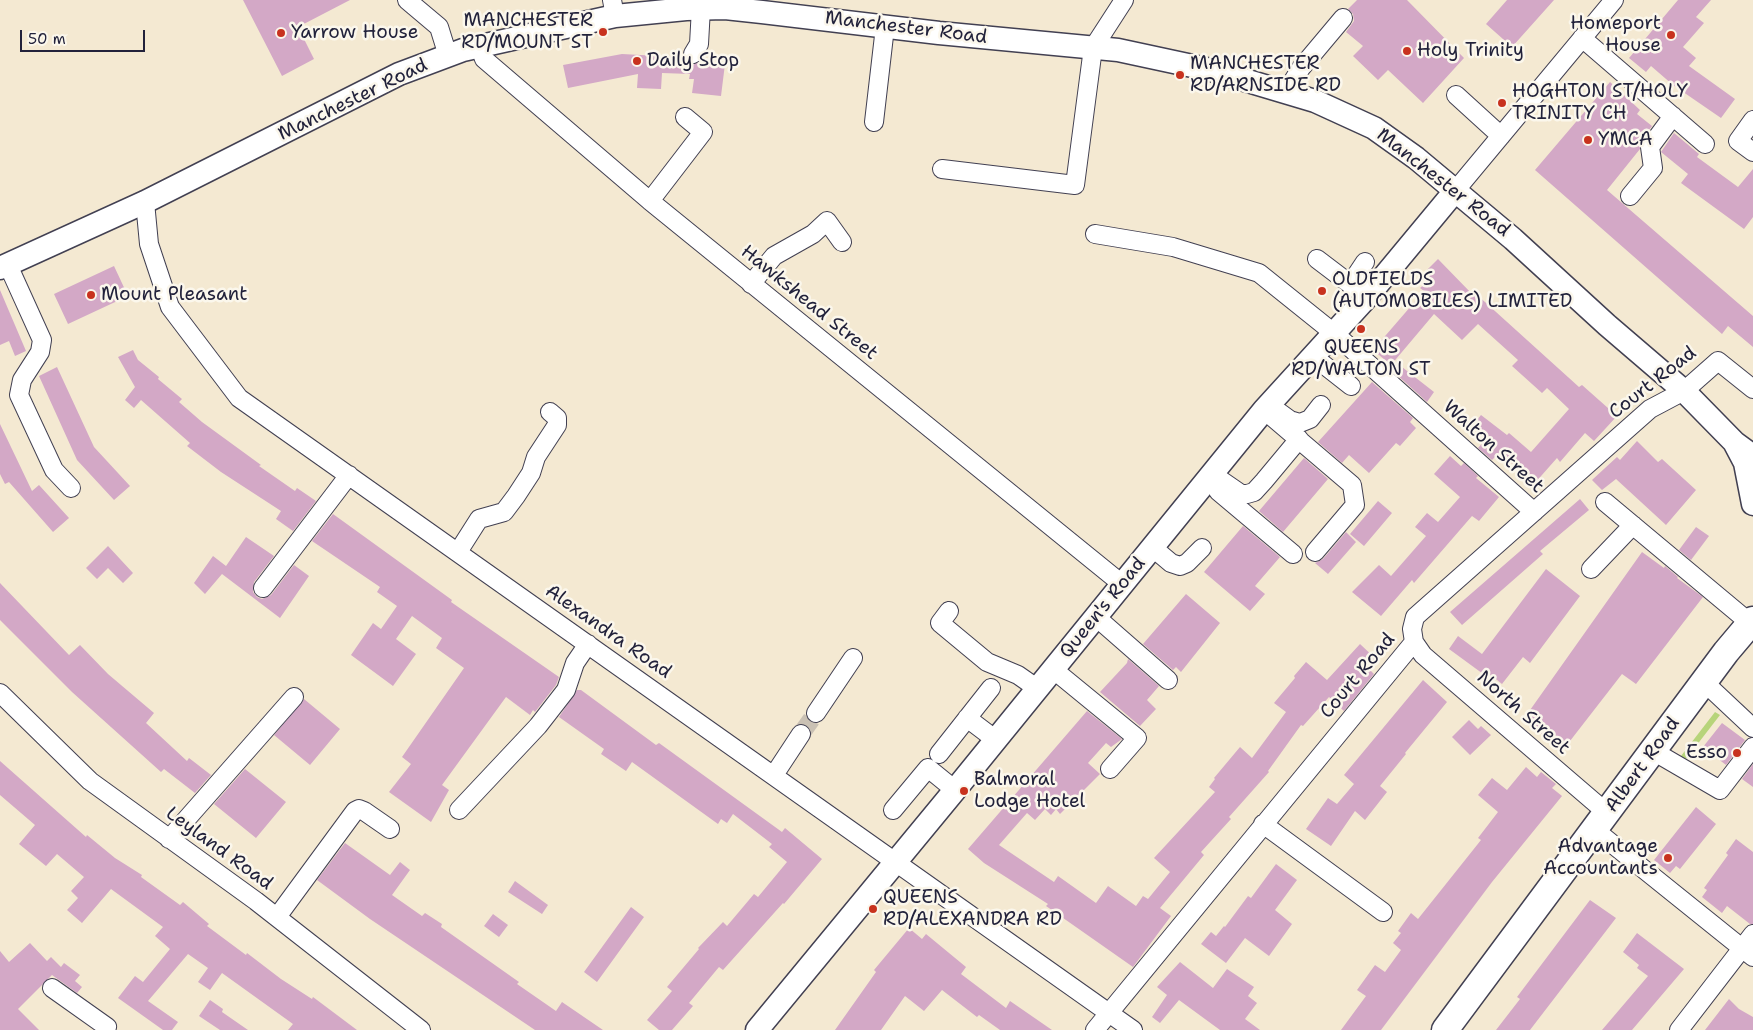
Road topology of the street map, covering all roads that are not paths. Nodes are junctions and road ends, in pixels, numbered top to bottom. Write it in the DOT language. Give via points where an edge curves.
graph roads {
  1 [pos="407,0"];
  2 [pos="1124,0"];
  3 [pos="1614,0"];
  4 [pos="764,6"];
  5 [pos="614,8"];
  6 [pos="701,8"];
  7 [pos="1343,18"];
  8 [pos="885,27"];
  9 [pos="1582,38"];
  10 [pos="479,45"];
  11 [pos="1093,48"];
  12 [pos="693,54"];
  13 [pos="448,56"];
  14 [pos="1286,92"];
  15 [pos="1456,96"];
  16 [pos="1673,116"];
  17 [pos="685,117"];
  18 [pos="1753,120"];
  19 [pos="874,122"];
  20 [pos="1501,136"];
  21 [pos="1705,144"];
  22 [pos="1753,152"];
  23 [pos="942,169"];
  24 [pos="1455,191"];
  25 [pos="1630,196"];
  26 [pos="650,201"];
  27 [pos="145,202"];
  28 [pos="1095,234"];
  29 [pos="842,242"];
  30 [pos="1317,259"];
  31 [pos="1365,262"];
  32 [pos="4,266"];
  33 [pos="752,284"];
  34 [pos="1359,290"];
  35 [pos="1335,334"];
  36 [pos="1314,357"];
  37 [pos="1351,386"];
  38 [pos="1753,389"];
  39 [pos="1684,391"];
  40 [pos="1321,405"];
  41 [pos="1267,407"];
  42 [pos="550,412"];
  43 [pos="1299,439"];
  44 [pos="1735,443"];
  45 [pos="1753,456"];
  46 [pos="349,475"];
  47 [pos="1209,478"];
  48 [pos="71,488"];
  49 [pos="1605,502"];
  50 [pos="1753,504"];
  51 [pos="1534,512"];
  52 [pos="1633,525"];
  53 [pos="1152,547"];
  54 [pos="1202,548"];
  55 [pos="458,552"];
  56 [pos="1315,552"];
  57 [pos="1293,554"];
  58 [pos="1591,569"];
  59 [pos="1122,584"];
  60 [pos="263,588"];
  61 [pos="949,611"];
  62 [pos="1096,617"];
  63 [pos="1752,621"];
  64 [pos="1414,642"];
  65 [pos="588,644"];
  66 [pos="853,658"];
  67 [pos="1054,670"];
  68 [pos="1168,680"];
  69 [pos="1704,682"];
  70 [pos="991,688"];
  71 [pos="1038,689"];
  72 [pos="0,693"];
  73 [pos="294,696"];
  74 [pos="816,713"];
  75 [pos="968,718"];
  76 [pos="1753,728"];
  77 [pos="801,734"];
  78 [pos="996,740"];
  79 [pos="1753,747"];
  80 [pos="1653,751"];
  81 [pos="939,754"];
  82 [pos="1110,769"];
  83 [pos="774,775"];
  84 [pos="956,790"];
  85 [pos="459,810"];
  86 [pos="893,810"];
  87 [pos="1601,822"];
  88 [pos="1263,824"];
  89 [pos="390,829"];
  90 [pos="169,839"];
  91 [pos="897,861"];
  92 [pos="1383,912"];
  93 [pos="277,917"];
  94 [pos="1753,934"];
  95 [pos="1748,953"];
  96 [pos="52,988"];
  97 [pos="1108,1013"];
  98 [pos="106,1030"];
  99 [pos="420,1030"];
  100 [pos="757,1030"];
  101 [pos="1095,1030"];
  102 [pos="1133,1030"];
  103 [pos="1445,1030"];
  104 [pos="1679,1030"];
  1 -- 13 [label="street" via="439,27"];
  2 -- 11 [label="street"];
  3 -- 9 [label="street"];
  4 -- 6 [label="main road, Manchester Road"];
  4 -- 8 [label="main road, Manchester Road"];
  5 -- 6 [label="main road, Manchester Road"];
  5 -- 10 [label="main road, Manchester Road"];
  6 -- 12 [label="street" via="699,44"];
  7 -- 14 [label="street" via="1301,68"];
  8 -- 11 [label="main road, Manchester Road"];
  8 -- 19 [label="street"];
  9 -- 16 [label="street"];
  9 -- 20 [label="street"];
  10 -- 13 [label="main road, Manchester Road"];
  10 -- 26 [label="street, Hawkshead Street" via="484,59"];
  11 -- 14 [label="main road, Manchester Road" via="1118,50 1211,70"];
  11 -- 23 [label="street" via="1074,185"];
  13 -- 27 [label="main road, Manchester Road" via="399,74"];
  14 -- 24 [label="main road, Manchester Road" via="1315,101 1374,128"];
  15 -- 20 [label="street"];
  16 -- 21 [label="street"];
  16 -- 25 [label="street" via="1650,147 1654,168"];
  17 -- 26 [label="street" via="704,132"];
  18 -- 22 [label="street" via="1738,141"];
  20 -- 24 [label="street"];
  24 -- 34 [label="main road, Queen's Road"];
  24 -- 39 [label="main road, Manchester Road"];
  26 -- 33 [label="street, Hawkshead Street"];
  27 -- 32 [label="main road, Manchester Road"];
  27 -- 46 [label="street, Alexandra Road" via="149,244 170,307 204,353 239,398"];
  28 -- 35 [label="street, Walton Street" via="1173,247 1259,273"];
  29 -- 33 [label="street" via="827,221 813,234 774,256"];
  30 -- 34 [label="street"];
  31 -- 34 [label="street"];
  32 -- 48 [label="street" via="42,340 40,352 22,380 19,394 54,470"];
  33 -- 59 [label="street, Hawkshead Street"];
  34 -- 35 [label="main road, Queen's Road"];
  35 -- 36 [label="main road, Queen's Road"];
  35 -- 51 [label="street, Walton Street"];
  36 -- 37 [label="street"];
  36 -- 41 [label="main road, Queen's Road"];
  38 -- 39 [label="street, Court Road" via="1718,361"];
  39 -- 44 [label="main road, Manchester Road"];
  39 -- 51 [label="street, Court Road" via="1650,409"];
  40 -- 41 [label="street" via="1310,419 1300,423"];
  41 -- 43 [label="street"];
  41 -- 47 [label="main road, Queen's Road"];
  42 -- 55 [label="street" via="557,418 557,425 516,496 504,512 479,519"];
  43 -- 47 [label="street" via="1254,492 1240,494"];
  43 -- 56 [label="street" via="1352,485 1355,494 1355,505"];
  44 -- 45 [label="main road, Manchester Road"];
  44 -- 50 [label="main road, Manchester Road" via="1745,463"];
  46 -- 55 [label="street, Alexandra Road"];
  46 -- 60 [label="street"];
  47 -- 53 [label="main road, Queen's Road"];
  47 -- 57 [label="street"];
  49 -- 52 [label="street"];
  51 -- 64 [label="street, Court Road" via="1415,617 1412,628"];
  52 -- 58 [label="street"];
  52 -- 63 [label="street"];
  53 -- 54 [label="street" via="1180,566 1188,563"];
  53 -- 59 [label="main road, Queen's Road"];
  55 -- 65 [label="street, Alexandra Road"];
  59 -- 62 [label="main road, Queen's Road"];
  61 -- 71 [label="street" via="940,623 987,662 1018,675"];
  62 -- 67 [label="main road, Queen's Road"];
  62 -- 68 [label="street"];
  63 -- 69 [label="highway, Albert Road"];
  64 -- 87 [label="street, North Street"];
  64 -- 88 [label="street, Court Road"];
  65 -- 83 [label="street, Alexandra Road"];
  65 -- 85 [label="street" via="575,663 566,690 538,726"];
  66 -- 74 [label="street"];
  67 -- 71 [label="main road, Queen's Road"];
  67 -- 82 [label="street" via="1137,738"];
  69 -- 76 [label="street"];
  69 -- 80 [label="highway, Albert Road"];
  70 -- 75 [label="street"];
  71 -- 78 [label="main road, Queen's Road"];
  72 -- 90 [label="street, Leyland Road" via="90,782"];
  73 -- 90 [label="street"];
  75 -- 78 [label="street"];
  75 -- 81 [label="street"];
  77 -- 83 [label="street"];
  78 -- 84 [label="main road, Queen's Road"];
  79 -- 80 [label="street" via="1720,790"];
  80 -- 87 [label="highway, Albert Road"];
  83 -- 91 [label="street, Alexandra Road"];
  84 -- 86 [label="street" via="928,768"];
  84 -- 91 [label="main road, Queen's Road"];
  87 -- 95 [label="street, North Street"];
  87 -- 103 [label="highway, Albert Road"];
  88 -- 92 [label="street"];
  88 -- 97 [label="street, Court Road"];
  89 -- 93 [label="street" via="364,811 355,811"];
  90 -- 93 [label="street, Leyland Road"];
  91 -- 97 [label="street, Alexandra Road"];
  91 -- 100 [label="main road, Queen's Road"];
  93 -- 99 [label="street, Leyland Road"];
  94 -- 95 [label="street"];
  95 -- 104 [label="street"];
  96 -- 98 [label="street" via="107,1027"];
  97 -- 101 [label="street, Court Road"];
  97 -- 102 [label="street, Alexandra Road"];
}
